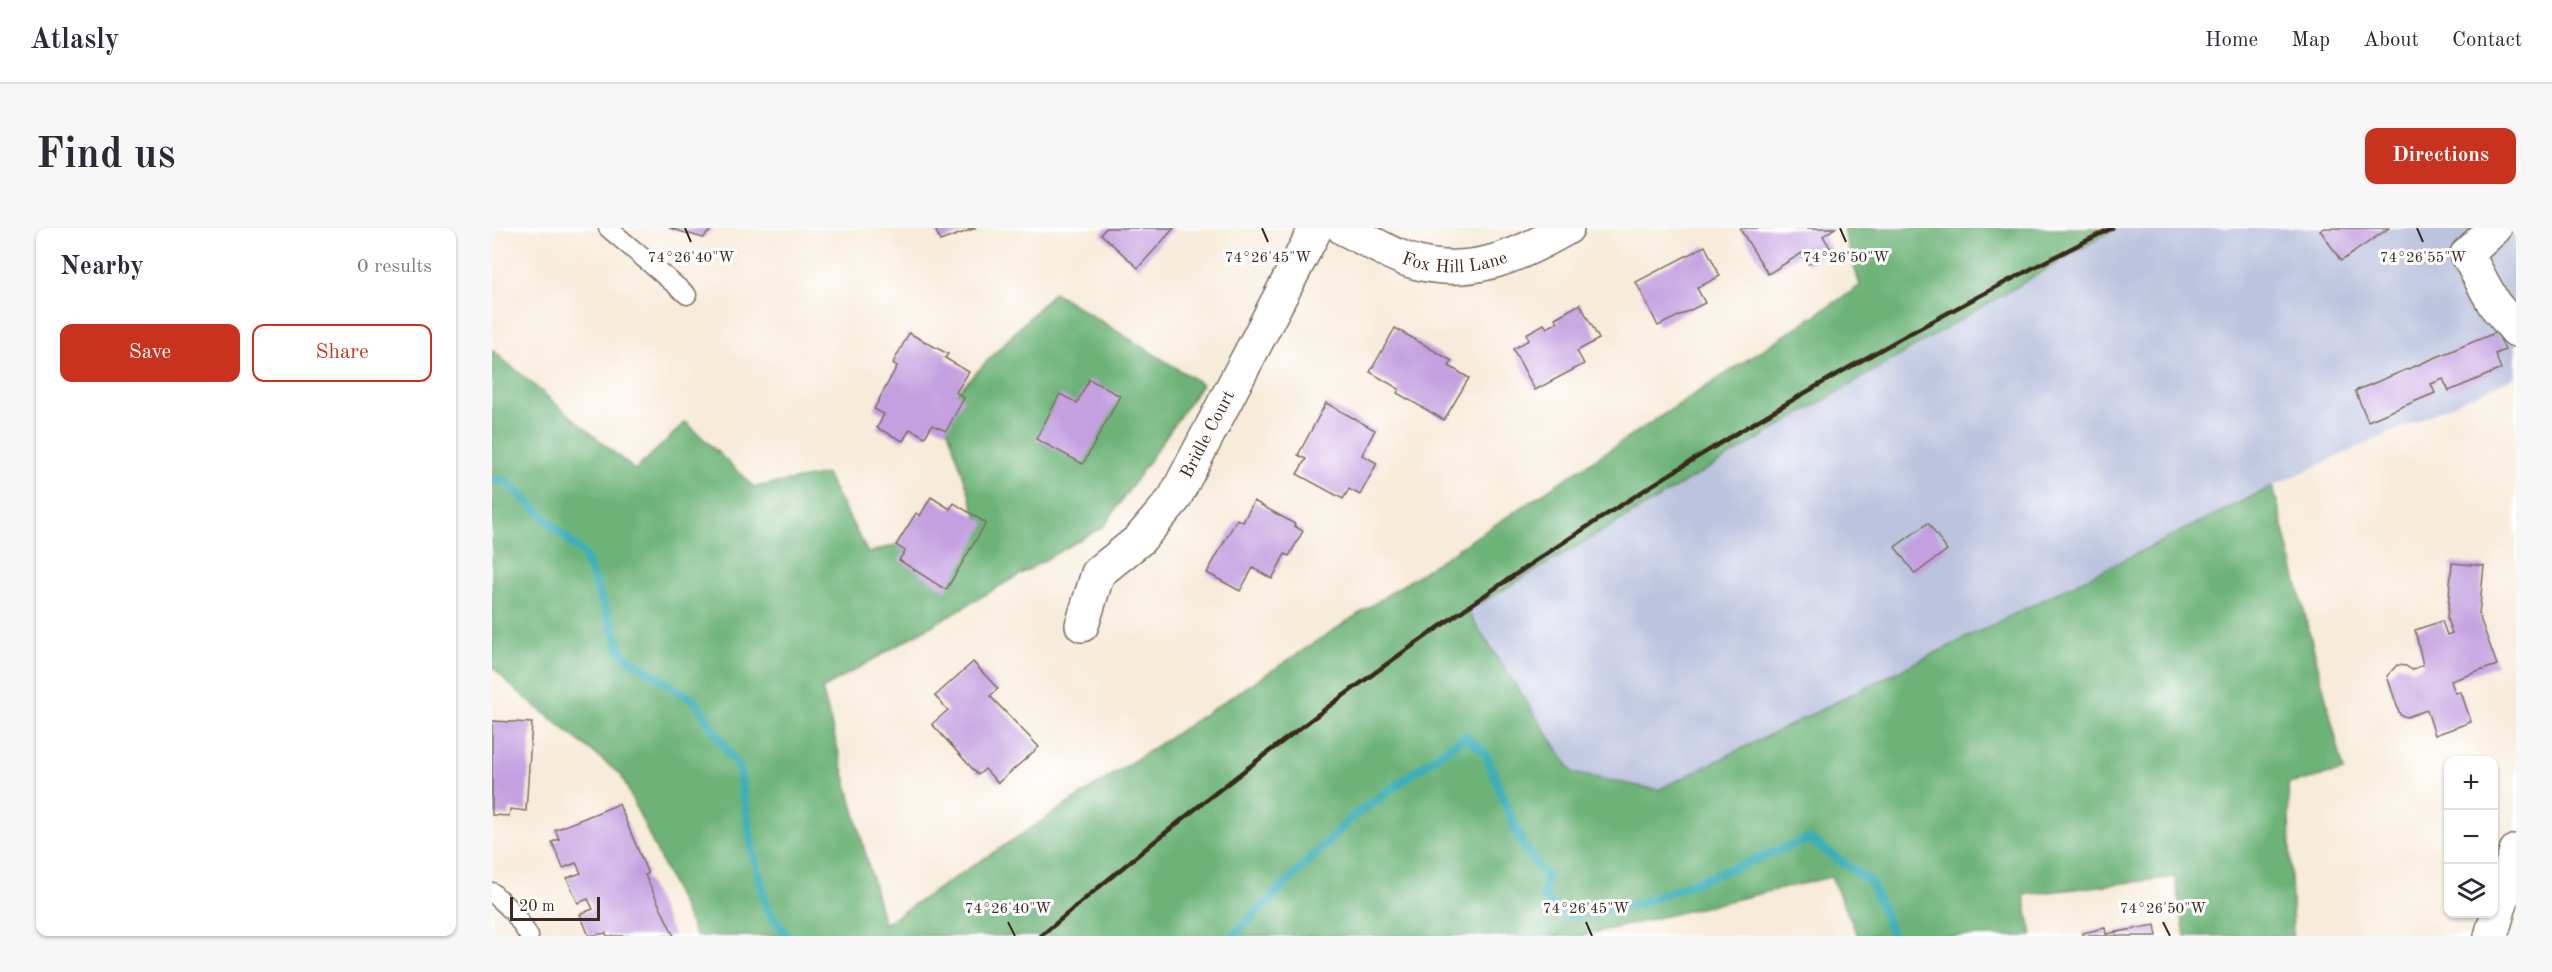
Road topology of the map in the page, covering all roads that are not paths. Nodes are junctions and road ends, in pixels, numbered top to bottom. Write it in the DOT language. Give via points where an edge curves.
graph roads {
  1 [pos="608,228"];
  2 [pos="1316,228"];
  3 [pos="1343,228"];
  4 [pos="1567,228"];
  5 [pos="2495,228"];
  6 [pos="687,295"];
  7 [pos="2516,330"];
  8 [pos="1082,625"];
  9 [pos="2516,851"];
  10 [pos="492,892"];
  11 [pos="529,936"];
  12 [pos="2491,936"];
  1 -- 6 [label="lane"];
  2 -- 8 [label="street, Bridle Court" via="1174,499 1139,540 1098,573"];
  3 -- 4 [label="street, Fox Hill Lane" via="1417,263 1454,269 1494,264"];
  5 -- 7 [label="street" via="2467,254 2494,304"];
  9 -- 12 [label="street"];
  10 -- 11 [label="lane" via="514,913"];
}
